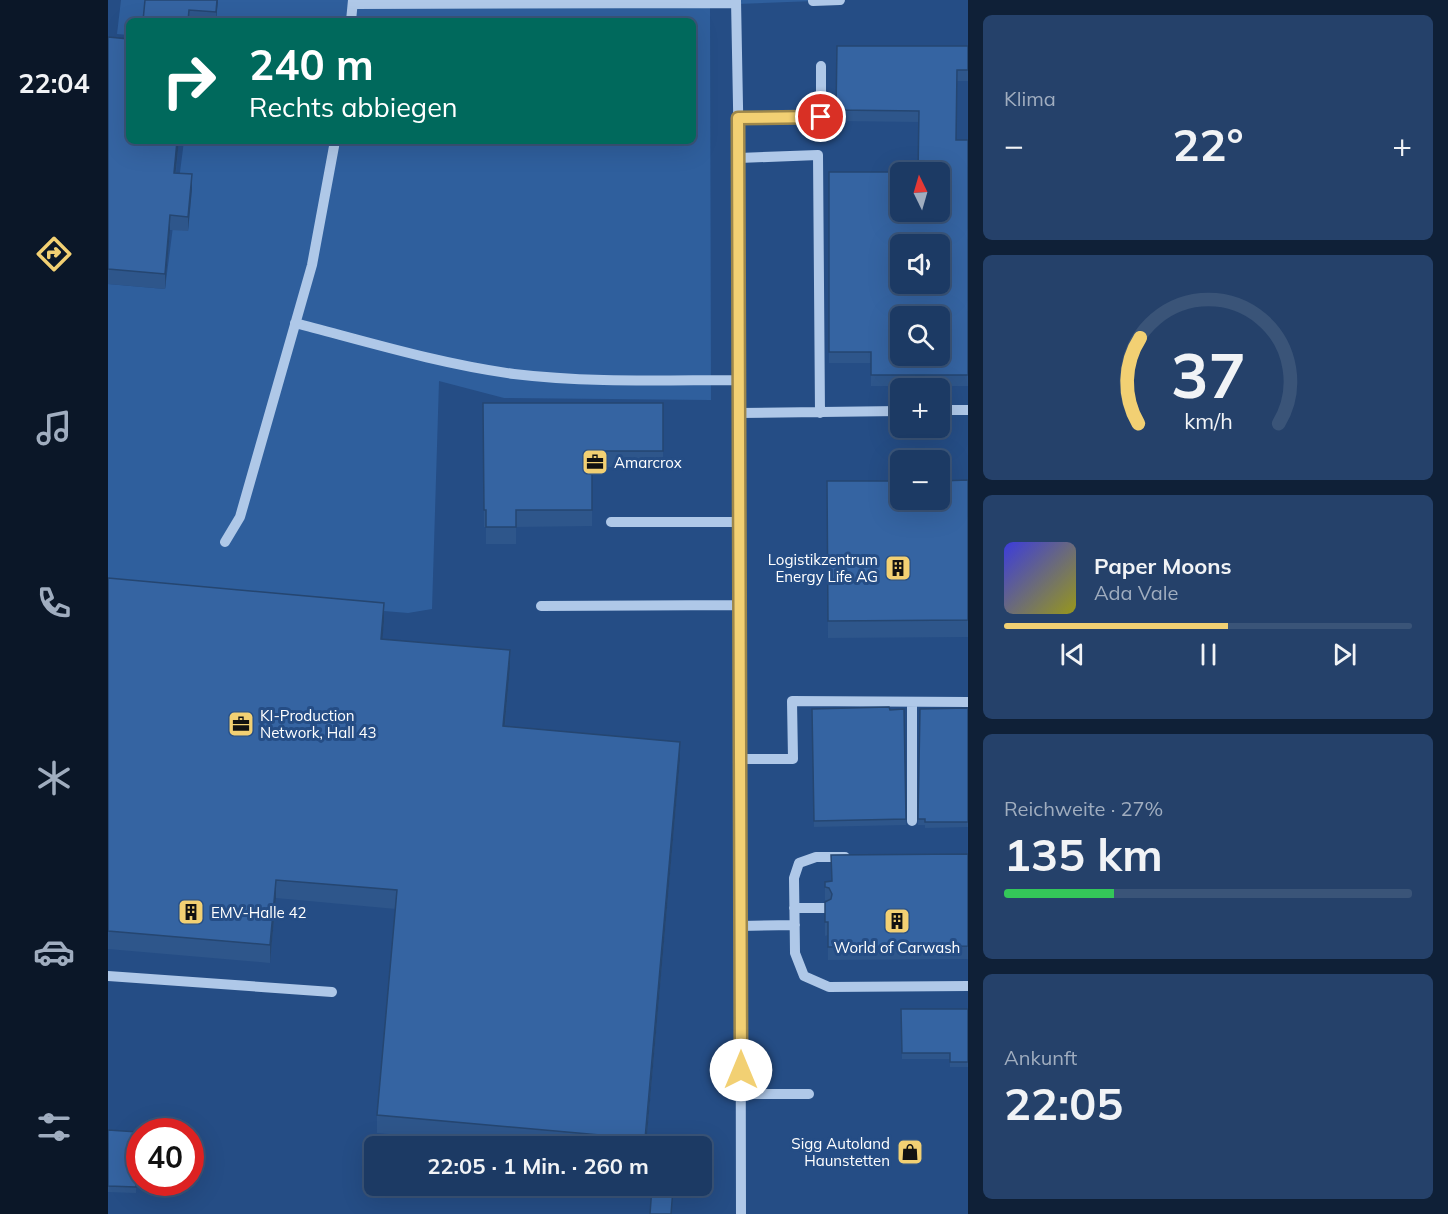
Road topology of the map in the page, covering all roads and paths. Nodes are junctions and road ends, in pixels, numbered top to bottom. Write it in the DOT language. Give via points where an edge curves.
graph roads {
  1 [pos="840,0"];
  2 [pos="813,1"];
  3 [pos="353,2"];
  4 [pos="736,2"];
  5 [pos="351,18"];
  6 [pos="821,66"];
  7 [pos="738,118"];
  8 [pos="334,144"];
  9 [pos="739,158"];
  10 [pos="295,323"];
  11 [pos="738,380"];
  12 [pos="950,410"];
  13 [pos="968,410"];
  14 [pos="890,411"];
  15 [pos="820,412"];
  16 [pos="739,413"];
  17 [pos="611,522"];
  18 [pos="739,522"];
  19 [pos="225,543"];
  20 [pos="740,605"];
  21 [pos="541,606"];
  22 [pos="912,702"];
  23 [pos="968,702"];
  24 [pos="740,759"];
  25 [pos="912,822"];
  26 [pos="851,857"];
  27 [pos="794,908"];
  28 [pos="825,908"];
  29 [pos="795,925"];
  30 [pos="740,926"];
  31 [pos="108,976"];
  32 [pos="968,986"];
  33 [pos="332,992"];
  34 [pos="741,1094"];
  35 [pos="809,1094"];
  36 [pos="741,1214"];
  1 -- 2 [label="street"];
  3 -- 4 [label="street"];
  3 -- 5 [label="street"];
  4 -- 7 [label="street"];
  6 -- 7 [label="street" via="821,117"];
  7 -- 9 [label="street"];
  8 -- 10 [label="street" via="312,265"];
  9 -- 11 [label="street"];
  9 -- 15 [label="street" via="818,155"];
  10 -- 11 [label="street" via="441,361 514,374 593,380"];
  10 -- 19 [label="street" via="240,518"];
  11 -- 16 [label="street"];
  12 -- 13 [label="street"];
  14 -- 15 [label="street"];
  15 -- 16 [label="street"];
  16 -- 18 [label="street"];
  17 -- 18 [label="street"];
  18 -- 20 [label="street"];
  20 -- 21 [label="street"];
  20 -- 24 [label="street"];
  22 -- 23 [label="street"];
  22 -- 24 [label="street" via="792,701 792,759"];
  22 -- 25 [label="street"];
  24 -- 30 [label="street"];
  26 -- 27 [label="street" via="816,857 799,862 794,878"];
  27 -- 28 [label="street"];
  27 -- 29 [label="street"];
  29 -- 30 [label="street"];
  29 -- 32 [label="street" via="795,953 804,976 829,987"];
  30 -- 34 [label="street"];
  31 -- 33 [label="street"];
  34 -- 35 [label="street"];
  34 -- 36 [label="street"];
}
